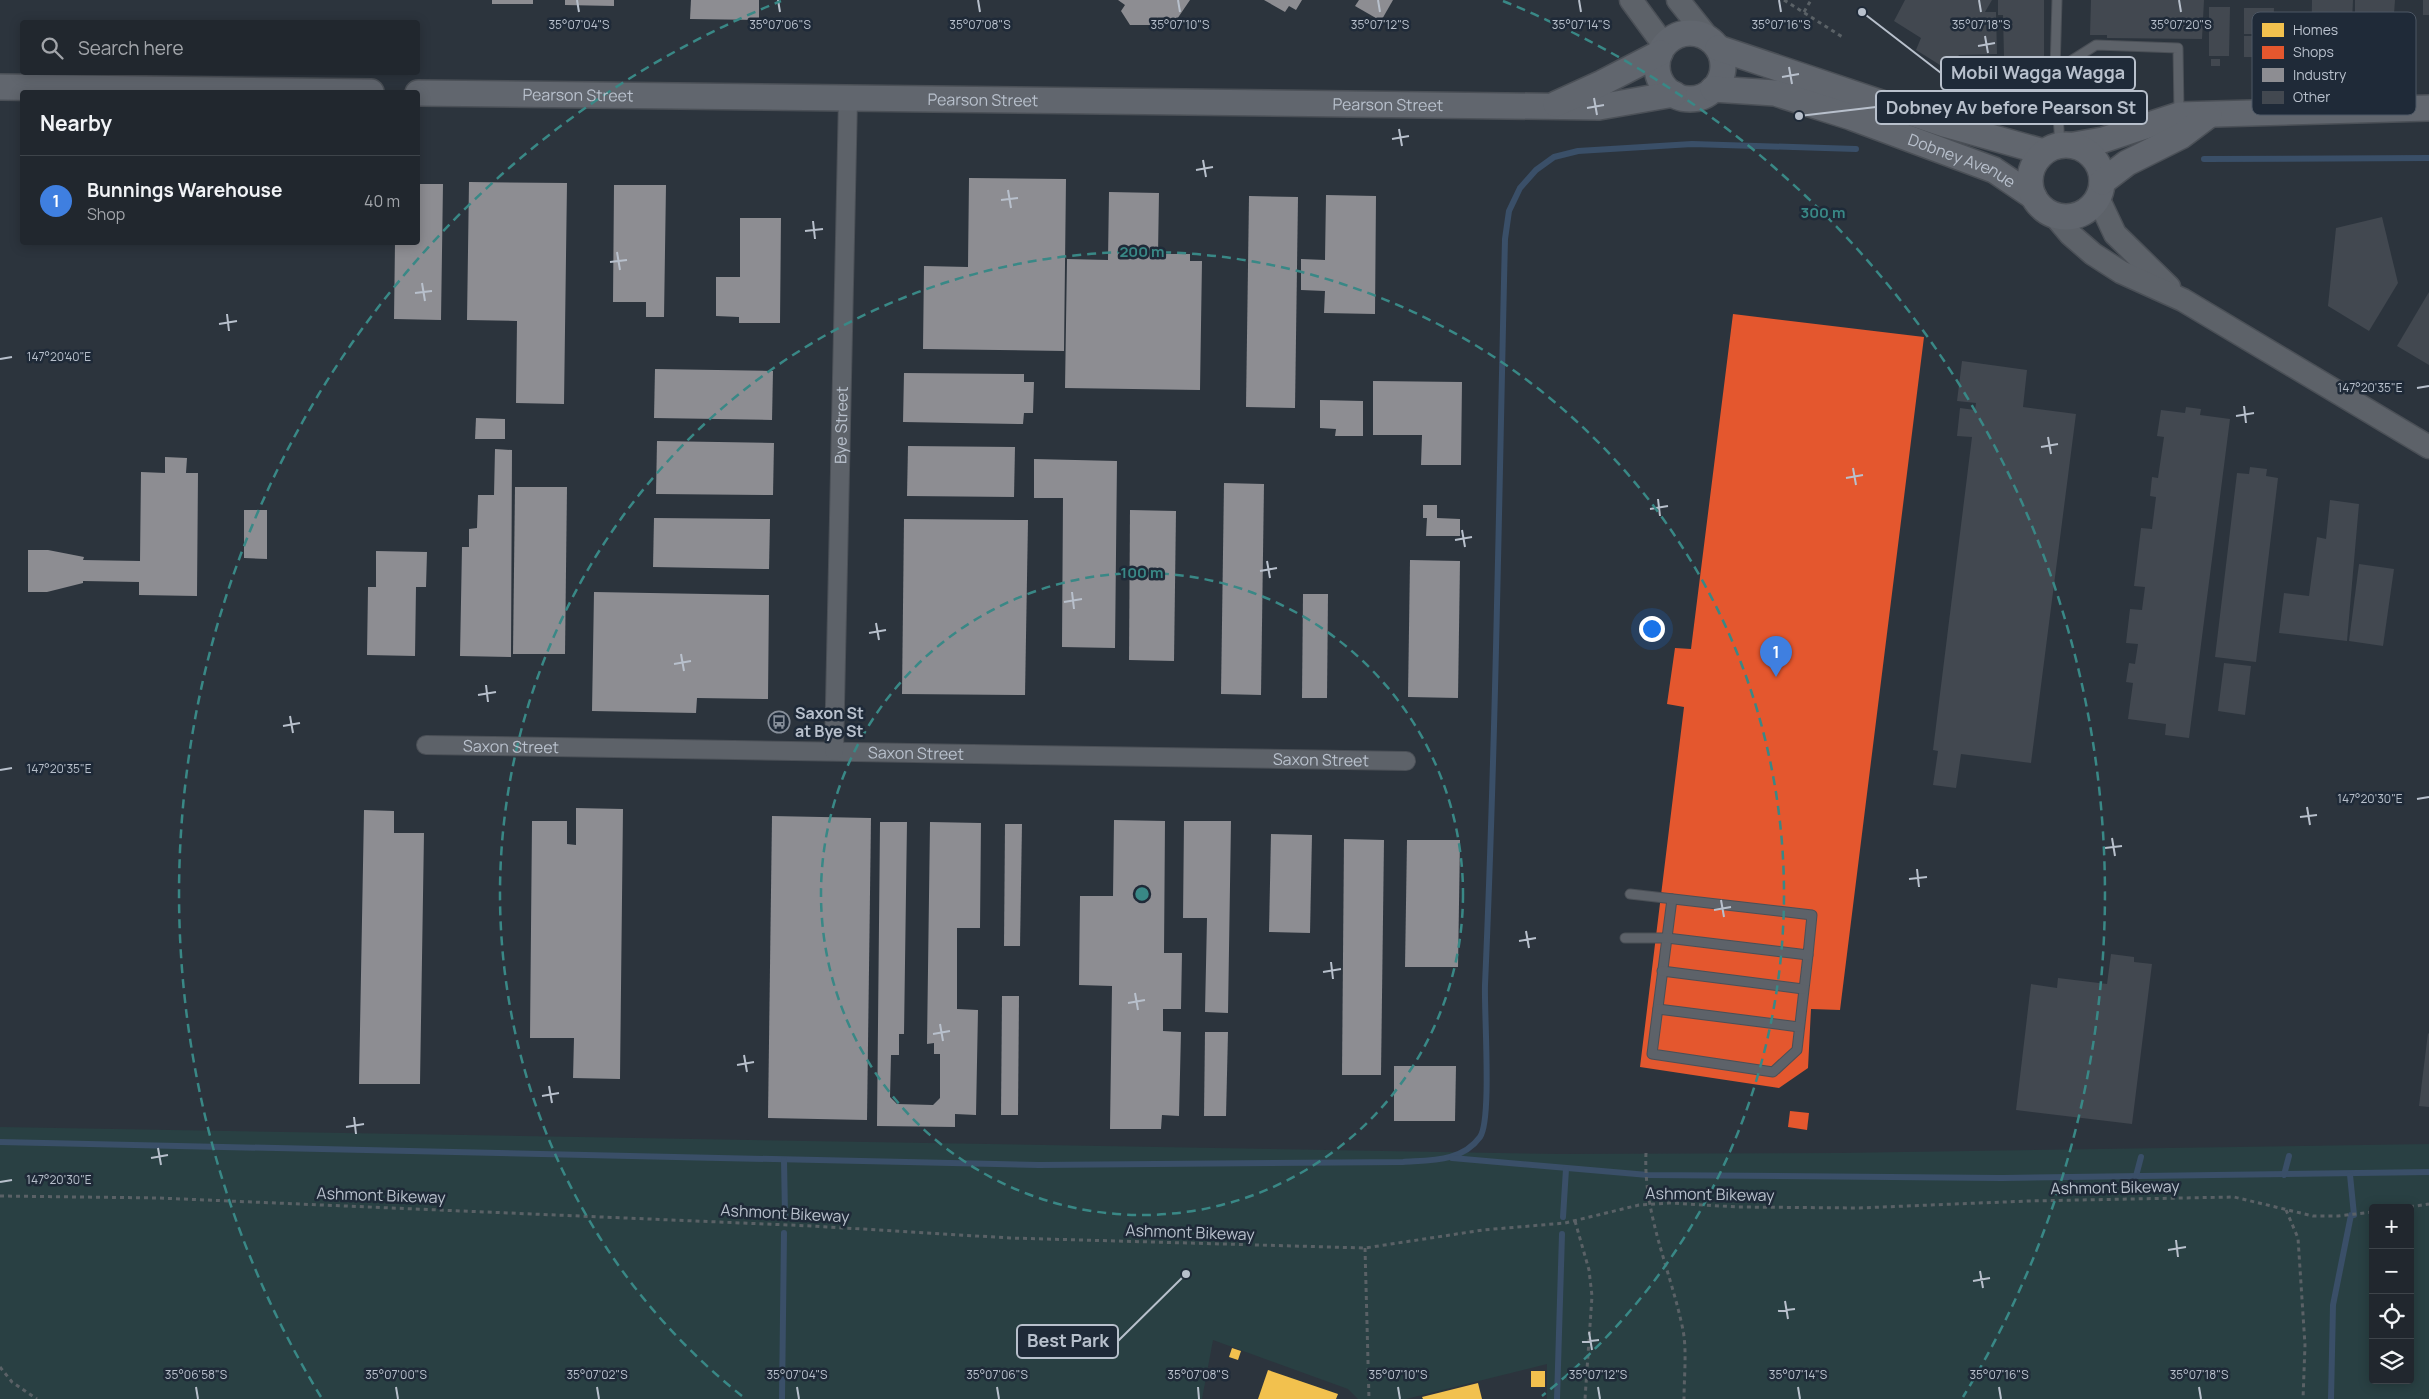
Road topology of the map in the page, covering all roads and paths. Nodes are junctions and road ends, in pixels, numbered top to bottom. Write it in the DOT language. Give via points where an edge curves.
graph roads {
  1 [pos="1631,0"];
  2 [pos="1678,0"];
  3 [pos="1784,0"];
  4 [pos="1811,0"];
  5 [pos="2057,0"];
  6 [pos="1804,12"];
  7 [pos="1844,38"];
  8 [pos="1714,44"];
  9 [pos="1662,49"];
  10 [pos="2055,71"];
  11 [pos="0,87"];
  12 [pos="1713,89"];
  13 [pos="223,90"];
  14 [pos="420,93"];
  15 [pos="1674,94"];
  16 [pos="848,98"];
  17 [pos="1549,107"];
  18 [pos="2416,108"];
  19 [pos="2429,108"];
  20 [pos="2252,114"];
  21 [pos="2179,115"];
  22 [pos="2209,115"];
  23 [pos="2059,147"];
  24 [pos="2100,190"];
  25 [pos="2034,197"];
  26 [pos="2054,215"];
  27 [pos="2183,300"];
  28 [pos="2429,447"];
  29 [pos="426,746"];
  30 [pos="834,751"];
  31 [pos="1406,761"];
  32 [pos="1630,894"];
  33 [pos="1672,899"];
  34 [pos="1625,938"];
  35 [pos="1667,938"];
  36 [pos="1808,954"];
  37 [pos="1662,971"];
  38 [pos="1803,989"];
  39 [pos="1658,1009"];
  40 [pos="1799,1027"];
  41 [pos="1646,1153"];
  42 [pos="0,1196"];
  43 [pos="1650,1204"];
  44 [pos="2429,1204"];
  45 [pos="2414,1206"];
  46 [pos="2286,1210"];
  47 [pos="2369,1212"];
  48 [pos="1576,1221"];
  49 [pos="1365,1248"];
  50 [pos="0,1367"];
  51 [pos="37,1399"];
  52 [pos="1369,1399"];
  53 [pos="1585,1399"];
  54 [pos="1684,1399"];
  55 [pos="2303,1399"];
  1 -- 9 [label="street"];
  2 -- 8 [label="street"];
  3 -- 6 [label="path"];
  4 -- 6 [label="path"];
  5 -- 10 [label="lane"];
  6 -- 7 [label="path"];
  8 -- 9 [label="main road" via="1702,34 1681,34"];
  8 -- 12 [label="main road" via="1722,58 1723,69"];
  8 -- 23 [label="main road, Dobney Avenue" via="1944,124"];
  9 -- 15 [label="main road" via="1658,72 1666,88"];
  9 -- 17 [label="main road, Pearson Street" via="1602,83"];
  10 -- 21 [label="lane" via="2096,44 2178,48"];
  10 -- 23 [label="lane"];
  11 -- 13 [label="main road"];
  12 -- 15 [label="main road" via="1692,99"];
  12 -- 25 [label="main road, Dobney Avenue" via="1775,93 1851,117 1994,170"];
  14 -- 16 [label="main road, Pearson Street"];
  15 -- 17 [label="main road, Pearson Street" via="1599,107"];
  16 -- 17 [label="main road, Pearson Street"];
  16 -- 30 [label="street, Bye Street"];
  18 -- 19 [label="main road"];
  20 -- 22 [label="main road"];
  21 -- 22 [label="main road"];
  21 -- 23 [label="main road" via="2103,140"];
  22 -- 24 [label="main road" via="2181,136 2127,163"];
  23 -- 24 [label="main road" via="2086,150 2095,159 2100,170"];
  23 -- 25 [label="main road" via="2032,168 2030,177"];
  24 -- 26 [label="main road" via="2084,212 2064,217"];
  24 -- 27 [label="street" via="2115,234"];
  25 -- 26 [label="main road"];
  26 -- 27 [label="street" via="2093,254 2121,272"];
  27 -- 28 [label="street"];
  29 -- 30 [label="street, Saxon Street"];
  30 -- 31 [label="street, Saxon Street"];
  32 -- 33 [label="lane"];
  33 -- 35 [label="lane"];
  33 -- 36 [label="lane" via="1812,915"];
  34 -- 35 [label="lane"];
  35 -- 36 [label="lane"];
  35 -- 37 [label="lane"];
  36 -- 38 [label="lane"];
  37 -- 38 [label="lane"];
  37 -- 39 [label="lane"];
  38 -- 40 [label="lane"];
  39 -- 40 [label="lane"];
  39 -- 40 [label="lane" via="1652,1054 1773,1072 1797,1050"];
  41 -- 43 [label="path" via="1645,1175"];
  42 -- 49 [label="path, Ashmont Bikeway" via="169,1198 802,1225 1010,1238"];
  43 -- 46 [label="path, Ashmont Bikeway" via="1859,1208 2234,1197"];
  43 -- 48 [label="path, Ashmont Bikeway"];
  43 -- 54 [label="path" via="1683,1332"];
  44 -- 45 [label="path"];
  46 -- 47 [label="path, Ashmont Bikeway" via="2313,1216"];
  46 -- 55 [label="path" via="2298,1238 2305,1344"];
  48 -- 49 [label="path, Ashmont Bikeway" via="1484,1230"];
  48 -- 53 [label="path" via="1592,1296"];
  49 -- 52 [label="path"];
  50 -- 51 [label="path" via="12,1382"];
}
